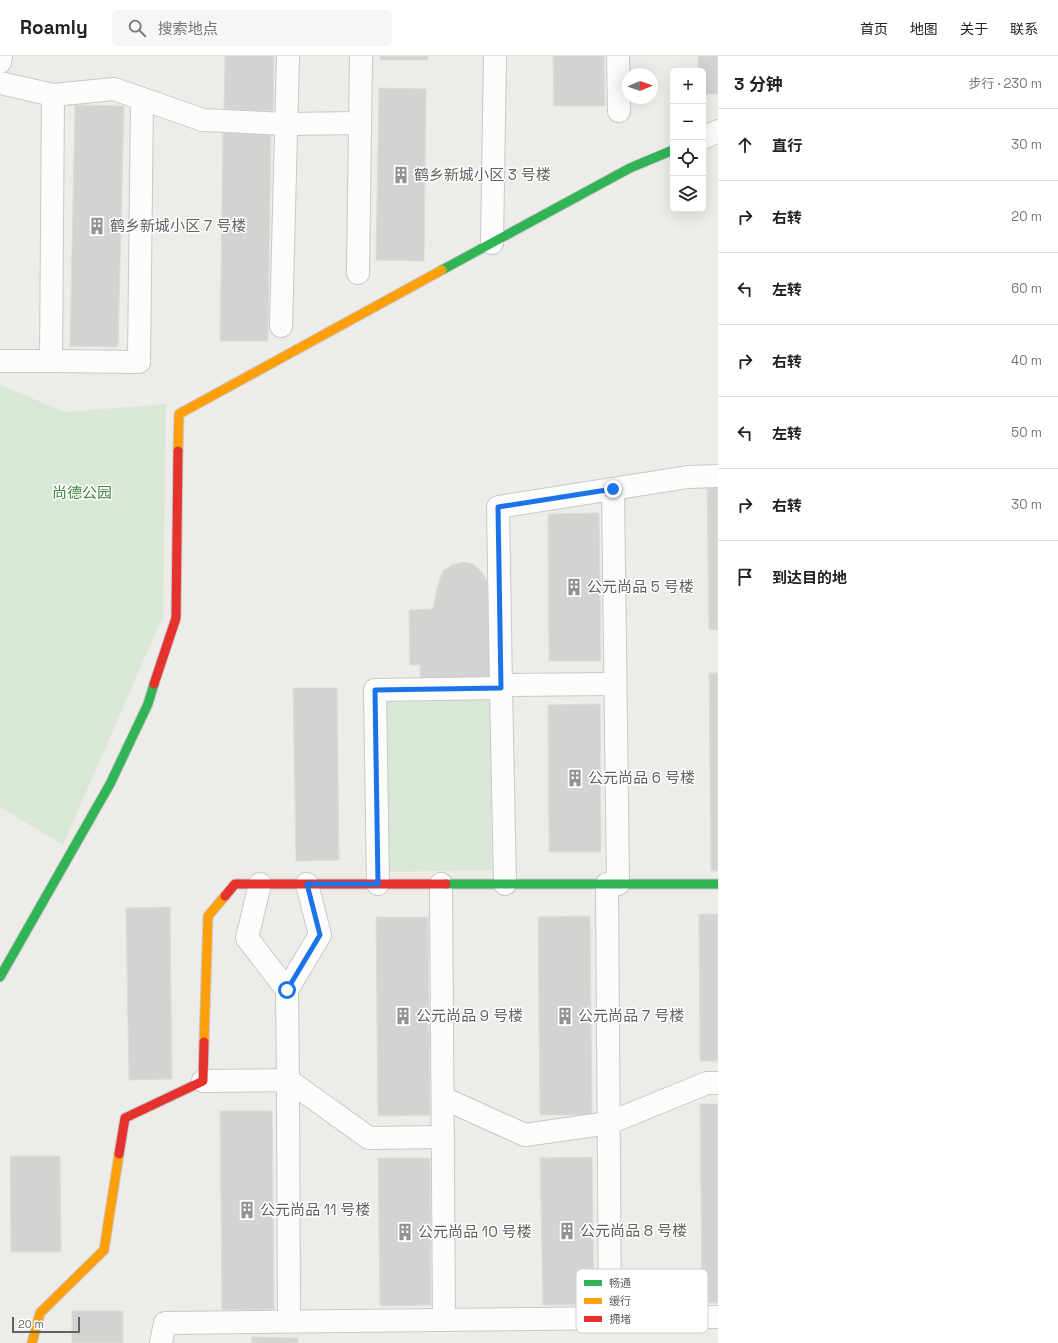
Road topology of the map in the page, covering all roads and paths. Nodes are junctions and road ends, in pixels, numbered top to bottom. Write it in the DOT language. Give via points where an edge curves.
graph roads {
  1 [pos="1,56"];
  2 [pos="288,56"];
  3 [pos="361,56"];
  4 [pos="495,56"];
  5 [pos="618,56"];
  6 [pos="0,62"];
  7 [pos="0,83"];
  8 [pos="53,95"];
  9 [pos="142,99"];
  10 [pos="619,111"];
  11 [pos="360,123"];
  12 [pos="286,124"];
  13 [pos="718,131"];
  14 [pos="706,137"];
  15 [pos="670,151"];
  16 [pos="492,243"];
  17 [pos="358,272"];
  18 [pos="281,326"];
  19 [pos="0,361"];
  20 [pos="51,361"];
  21 [pos="718,476"];
  22 [pos="613,489"];
  23 [pos="616,684"];
  24 [pos="501,686"];
  25 [pos="260,884"];
  26 [pos="307,884"];
  27 [pos="378,884"];
  28 [pos="441,884"];
  29 [pos="505,884"];
  30 [pos="613,884"];
  31 [pos="718,884"];
  32 [pos="0,977"];
  33 [pos="287,990"];
  34 [pos="288,1080"];
  35 [pos="203,1081"];
  36 [pos="718,1083"];
  37 [pos="443,1098"];
  38 [pos="609,1123"];
  39 [pos="443,1137"];
  40 [pos="610,1269"];
  41 [pos="708,1317"];
  42 [pos="718,1317"];
  43 [pos="576,1318"];
  44 [pos="444,1320"];
  45 [pos="289,1322"];
  46 [pos="32,1343"];
  47 [pos="161,1343"];
  1 -- 6 [label="street"];
  2 -- 12 [label="street"];
  3 -- 11 [label="street"];
  4 -- 16 [label="street"];
  5 -- 10 [label="street"];
  7 -- 8 [label="street"];
  8 -- 9 [label="street" via="114,89"];
  8 -- 20 [label="street"];
  9 -- 12 [label="street" via="203,120"];
  9 -- 20 [label="street" via="139,362"];
  11 -- 12 [label="street"];
  11 -- 17 [label="street"];
  12 -- 18 [label="street"];
  13 -- 14 [label="street"];
  15 -- 16 [label="street" via="630,168"];
  16 -- 32 [label="street" via="179,414 176,618 148,704 110,784"];
  19 -- 20 [label="street"];
  21 -- 22 [label="street" via="688,477"];
  22 -- 23 [label="street"];
  22 -- 24 [label="street" via="498,507"];
  23 -- 24 [label="street"];
  23 -- 30 [label="street"];
  24 -- 27 [label="street" via="375,690"];
  24 -- 29 [label="street"];
  25 -- 26 [label="street"];
  25 -- 33 [label="street" via="247,938"];
  25 -- 35 [label="street" via="235,884 208,916"];
  26 -- 27 [label="street"];
  26 -- 33 [label="street" via="320,935"];
  27 -- 28 [label="street"];
  28 -- 29 [label="street"];
  28 -- 37 [label="street"];
  29 -- 30 [label="street"];
  30 -- 31 [label="street"];
  30 -- 38 [label="street"];
  33 -- 34 [label="street"];
  34 -- 35 [label="street"];
  34 -- 39 [label="street" via="369,1138"];
  34 -- 45 [label="street"];
  35 -- 46 [label="street" via="125,1118 104,1250 40,1313"];
  36 -- 38 [label="street" via="707,1083"];
  37 -- 38 [label="street" via="525,1135"];
  37 -- 39 [label="street"];
  38 -- 40 [label="street"];
  39 -- 44 [label="street"];
  41 -- 42 [label="street"];
  43 -- 44 [label="street"];
  44 -- 45 [label="street"];
  45 -- 47 [label="street" via="165,1323"];
}
